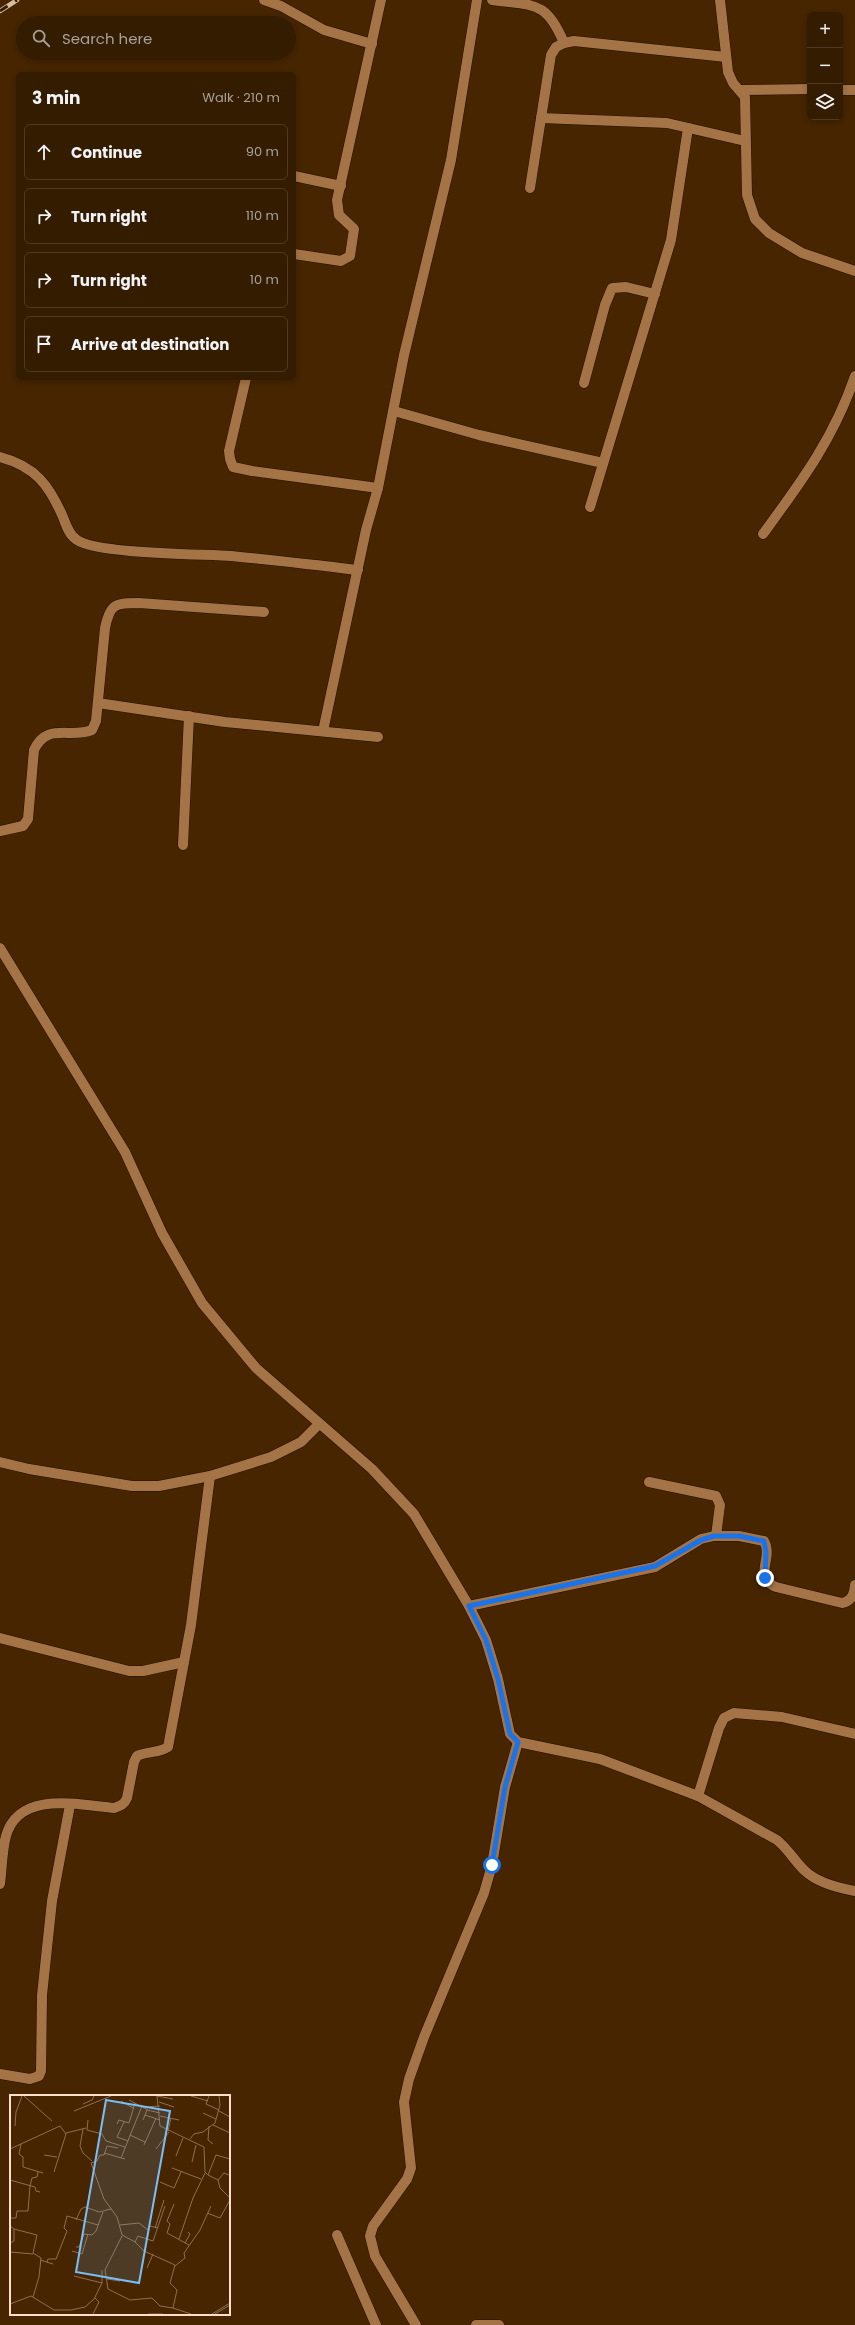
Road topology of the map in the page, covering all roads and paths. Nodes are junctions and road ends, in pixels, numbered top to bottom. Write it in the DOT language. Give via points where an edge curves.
graph roads {
  1 [pos="264,0"];
  2 [pos="381,0"];
  3 [pos="477,0"];
  4 [pos="492,0"];
  5 [pos="720,0"];
  6 [pos="535,3"];
  7 [pos="564,43"];
  8 [pos="372,44"];
  9 [pos="726,57"];
  10 [pos="807,89"];
  11 [pos="740,90"];
  12 [pos="843,90"];
  13 [pos="855,90"];
  14 [pos="541,118"];
  15 [pos="688,128"];
  16 [pos="745,141"];
  17 [pos="296,176"];
  18 [pos="341,186"];
  19 [pos="530,188"];
  20 [pos="296,254"];
  21 [pos="855,271"];
  22 [pos="655,294"];
  23 [pos="855,376"];
  24 [pos="246,380"];
  25 [pos="584,383"];
  26 [pos="394,411"];
  27 [pos="0,457"];
  28 [pos="603,463"];
  29 [pos="378,488"];
  30 [pos="590,508"];
  31 [pos="763,534"];
  32 [pos="358,570"];
  33 [pos="264,612"];
  34 [pos="98,703"];
  35 [pos="189,716"];
  36 [pos="323,731"];
  37 [pos="378,737"];
  38 [pos="0,831"];
  39 [pos="183,846"];
  40 [pos="0,948"];
  41 [pos="319,1424"];
  42 [pos="0,1462"];
  43 [pos="210,1476"];
  44 [pos="650,1482"];
  45 [pos="716,1536"];
  46 [pos="855,1585"];
  47 [pos="469,1606"];
  48 [pos="0,1638"];
  49 [pos="184,1662"];
  50 [pos="855,1734"];
  51 [pos="518,1742"];
  52 [pos="698,1796"];
  53 [pos="70,1805"];
  54 [pos="0,1884"];
  55 [pos="855,1891"];
  56 [pos="0,2074"];
  57 [pos="337,2235"];
  58 [pos="376,2325"];
  59 [pos="416,2325"];
  60 [pos="476,2325"];
  61 [pos="499,2325"];
  1 -- 8 [label="street" via="324,30"];
  2 -- 8 [label="street"];
  3 -- 26 [label="street" via="451,160 404,355"];
  4 -- 6 [label="street"];
  5 -- 9 [label="street"];
  6 -- 7 [label="street" via="550,16"];
  7 -- 9 [label="street" via="589,42"];
  7 -- 14 [label="street" via="556,47 551,55"];
  8 -- 18 [label="street"];
  9 -- 11 [label="street" via="728,72"];
  10 -- 11 [label="street"];
  11 -- 16 [label="street" via="744,97"];
  12 -- 13 [label="street"];
  14 -- 15 [label="street" via="667,123"];
  14 -- 19 [label="street"];
  15 -- 16 [label="street"];
  15 -- 22 [label="street" via="671,240"];
  16 -- 21 [label="street" via="748,195 755,219 769,233 802,253"];
  17 -- 18 [label="street"];
  18 -- 20 [label="street" via="337,207 342,221 354,229 350,256 341,261"];
  22 -- 25 [label="street" via="626,287 612,288"];
  22 -- 28 [label="street"];
  23 -- 31 [label="street" via="845,406 812,468"];
  24 -- 29 [label="street" via="229,451 233,467"];
  26 -- 28 [label="street" via="479,435"];
  26 -- 29 [label="street"];
  27 -- 32 [label="street" via="26,466 40,478 52,495 69,531 77,540 118,550 230,556"];
  28 -- 30 [label="street"];
  29 -- 32 [label="street"];
  32 -- 36 [label="street"];
  33 -- 34 [label="street" via="139,603 121,603 112,607 106,628"];
  34 -- 35 [label="street"];
  34 -- 38 [label="street" via="92,730 82,734 48,734 39,740 34,750 28,819 23,826"];
  35 -- 36 [label="street"];
  35 -- 39 [label="street"];
  36 -- 37 [label="street"];
  40 -- 41 [label="street" via="125,1152 162,1233 202,1303 256,1368"];
  41 -- 43 [label="street" via="301,1442 288,1449"];
  41 -- 47 [label="street" via="372,1468 414,1514"];
  42 -- 43 [label="street" via="132,1486 159,1486"];
  43 -- 49 [label="street"];
  44 -- 45 [label="street" via="716,1496 720,1505"];
  45 -- 46 [label="street" via="739,1536 764,1541 765,1578 767,1582 776,1586 848,1602"];
  45 -- 47 [label="street" via="701,1540 655,1566"];
  47 -- 51 [label="street" via="486,1640 510,1734"];
  48 -- 49 [label="street" via="128,1671 144,1671"];
  49 -- 53 [label="street" via="168,1746 164,1750 150,1751 137,1756 125,1803 114,1808"];
  50 -- 52 [label="street" via="782,1717 734,1713 724,1718 719,1728"];
  51 -- 52 [label="street" via="600,1759"];
  51 -- 59 [label="street" via="505,1787 492,1865 484,1894 409,2079 404,2102 410,2168 407,2179 373,2226 370,2236 375,2256"];
  52 -- 55 [label="street" via="777,1840 789,1849 804,1870 816,1878 842,1889"];
  53 -- 54 [label="street" via="46,1804 30,1807 11,1824 4,1848"];
  53 -- 56 [label="street" via="52,1909 42,1995 41,2071 39,2076 30,2079"];
  57 -- 58 [label="street"];
  60 -- 61 [label="street"];
}
